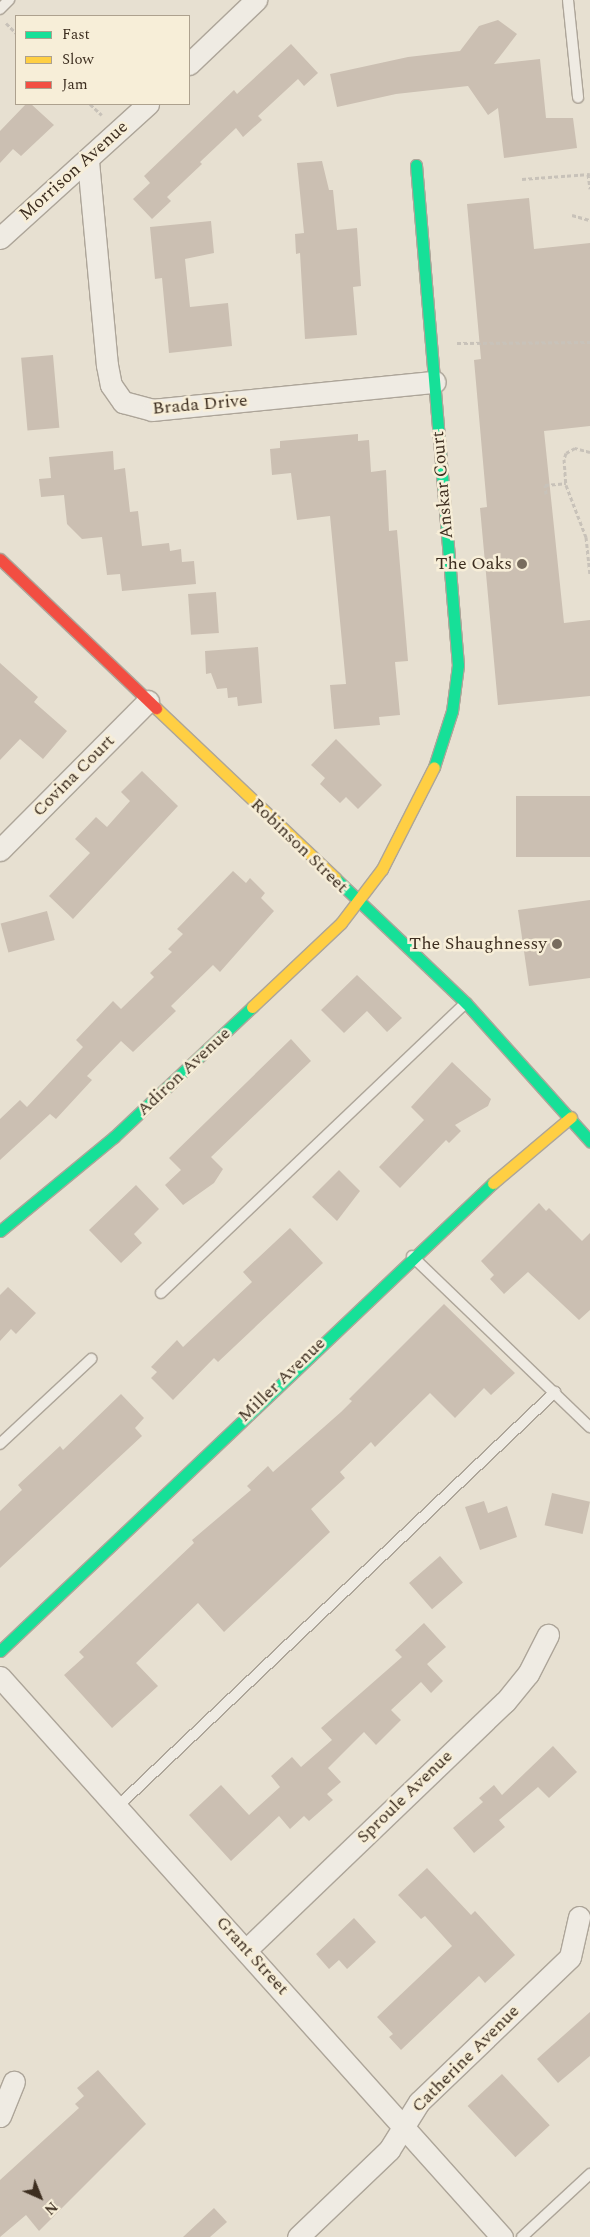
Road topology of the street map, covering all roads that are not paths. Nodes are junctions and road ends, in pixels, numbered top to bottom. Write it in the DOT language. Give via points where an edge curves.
graph roads {
  1 [pos="9,0"];
  2 [pos="256,0"];
  3 [pos="568,0"];
  4 [pos="0,8"];
  5 [pos="190,63"];
  6 [pos="578,97"];
  7 [pos="147,105"];
  8 [pos="88,161"];
  9 [pos="416,165"];
  10 [pos="0,238"];
  11 [pos="435,382"];
  12 [pos="0,559"];
  13 [pos="148,701"];
  14 [pos="0,850"];
  15 [pos="359,903"];
  16 [pos="466,1003"];
  17 [pos="571,1117"];
  18 [pos="590,1141"];
  19 [pos="0,1231"];
  20 [pos="412,1256"];
  21 [pos="162,1293"];
  22 [pos="91,1358"];
  23 [pos="555,1392"];
  24 [pos="590,1427"];
  25 [pos="0,1444"];
  26 [pos="548,1635"];
  27 [pos="0,1651"];
  28 [pos="0,1678"];
  29 [pos="116,1808"];
  30 [pos="585,1920"];
  31 [pos="247,1949"];
  32 [pos="14,2082"];
  33 [pos="0,2116"];
  34 [pos="404,2126"];
  35 [pos="590,2174"];
  36 [pos="298,2237"];
  37 [pos="502,2237"];
  38 [pos="522,2237"];
  1 -- 4 [label="lane"];
  2 -- 5 [label="street"];
  3 -- 6 [label="lane"];
  7 -- 8 [label="street, Morrison Avenue"];
  8 -- 10 [label="street, Morrison Avenue"];
  8 -- 11 [label="street, Brada Drive" via="107,365 111,385 123,402 152,410"];
  9 -- 11 [label="street, Anskar Court"];
  11 -- 15 [label="street, Anskar Court" via="458,665 456,692 442,744 420,798"];
  12 -- 13 [label="street, Robinson Street"];
  13 -- 14 [label="street, Covina Court"];
  13 -- 15 [label="street, Robinson Street"];
  15 -- 16 [label="street, Robinson Street"];
  15 -- 19 [label="street, Adiron Avenue" via="114,1137"];
  16 -- 17 [label="street, Robinson Street"];
  16 -- 21 [label="lane"];
  17 -- 18 [label="street, Robinson Street"];
  17 -- 20 [label="street, Miller Avenue" via="543,1137"];
  20 -- 23 [label="lane"];
  20 -- 27 [label="street, Miller Avenue"];
  22 -- 25 [label="lane"];
  23 -- 24 [label="lane"];
  23 -- 29 [label="lane"];
  26 -- 31 [label="street, Sproule Avenue" via="528,1674 505,1702"];
  28 -- 29 [label="street, Grant Street"];
  29 -- 31 [label="street, Grant Street"];
  30 -- 34 [label="street, Catherine Avenue" via="570,1957 419,2102"];
  31 -- 34 [label="street, Grant Street"];
  32 -- 33 [label="street"];
  34 -- 36 [label="street, Catherine Avenue" via="389,2150"];
  34 -- 37 [label="street, Grant Street"];
  35 -- 38 [label="lane"];
}
